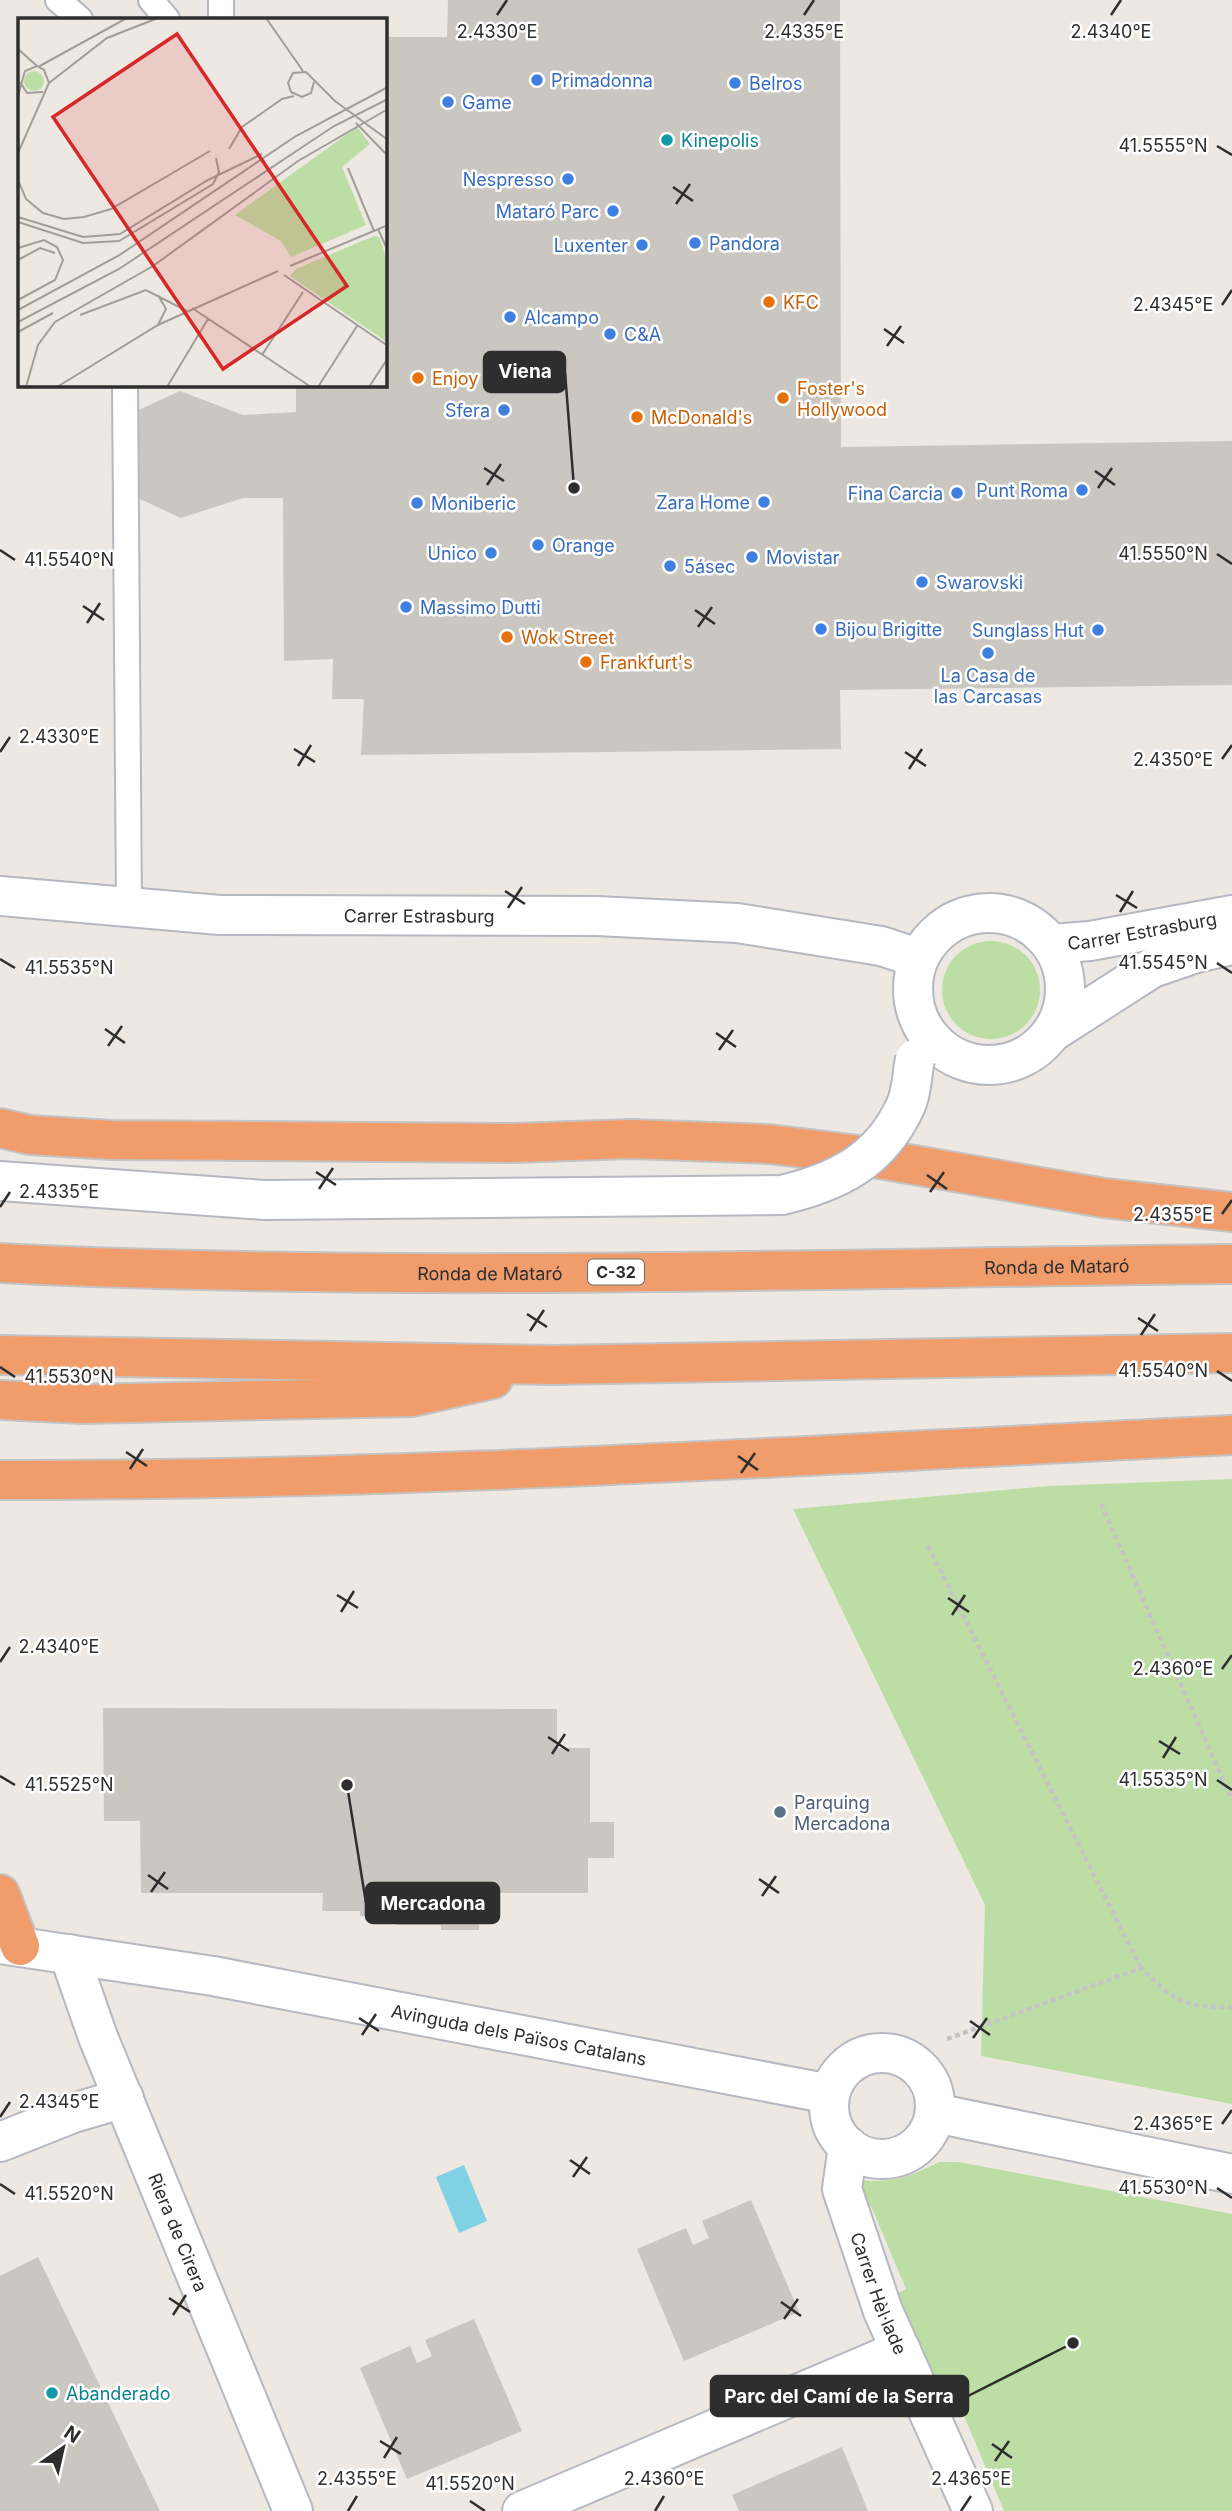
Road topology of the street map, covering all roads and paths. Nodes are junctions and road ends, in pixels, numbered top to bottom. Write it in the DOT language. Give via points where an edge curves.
graph roads {
  1 [pos="58,0"];
  2 [pos="151,0"];
  3 [pos="221,0"];
  4 [pos="79,18"];
  5 [pos="166,18"];
  6 [pos="222,18"];
  7 [pos="125,387"];
  8 [pos="0,896"];
  9 [pos="129,909"];
  10 [pos="1232,915"];
  11 [pos="1052,944"];
  12 [pos="1232,945"];
  13 [pos="918,958"];
  14 [pos="1055,1031"];
  15 [pos="919,1044"];
  16 [pos="0,1128"];
  17 [pos="0,1181"];
  18 [pos="1232,1212"];
  19 [pos="0,1263"];
  20 [pos="1232,1264"];
  21 [pos="1232,1353"];
  22 [pos="0,1355"];
  23 [pos="554,1365"];
  24 [pos="0,1399"];
  25 [pos="1232,1435"];
  26 [pos="0,1480"];
  27 [pos="1101,1504"];
  28 [pos="928,1546"];
  29 [pos="1232,1800"];
  30 [pos="0,1894"];
  31 [pos="10,1945"];
  32 [pos="69,1954"];
  33 [pos="1141,1968"];
  34 [pos="1232,2007"];
  35 [pos="947,2039"];
  36 [pos="830,2094"];
  37 [pos="124,2098"];
  38 [pos="935,2113"];
  39 [pos="0,2142"];
  40 [pos="848,2146"];
  41 [pos="1232,2174"];
  42 [pos="901,2350"];
  43 [pos="293,2511"];
  44 [pos="522,2511"];
  45 [pos="973,2511"];
  1 -- 4 [label="lane"];
  2 -- 5 [label="lane"];
  3 -- 6 [label="lane"];
  7 -- 9 [label="lane"];
  8 -- 9 [label="street, Carrer Estrasburg"];
  9 -- 13 [label="street, Carrer Estrasburg" via="220,915 597,916 737,923 881,946"];
  10 -- 11 [label="street, Carrer Estrasburg"];
  11 -- 13 [label="street" via="1032,925 1008,914 981,913 956,920 933,935"];
  11 -- 14 [label="street" via="1064,972 1065,1002"];
  12 -- 14 [label="street" via="1152,968"];
  13 -- 15 [label="street" via="912,994"];
  14 -- 15 [label="street" via="1033,1053 1004,1065 973,1065"];
  15 -- 17 [label="street, bridge" via="906,1105 881,1144 852,1171 820,1186 782,1195 265,1200"];
  16 -- 18 [label="highway" via="30,1135 112,1140 513,1143 631,1139 769,1144 1104,1198"];
  19 -- 20 [label="highway, Ronda de Mataró / C-32" via="121,1269 533,1274"];
  21 -- 23 [label="highway"];
  22 -- 23 [label="highway"];
  23 -- 24 [label="highway" via="412,1396 82,1404"];
  25 -- 26 [label="highway" via="426,1475"];
  27 -- 29 [label="path"];
  28 -- 33 [label="path"];
  30 -- 31 [label="highway"];
  31 -- 32 [label="street, Avinguda dels Països Catalans"];
  32 -- 36 [label="street, Avinguda dels Països Catalans" via="212,1976"];
  32 -- 37 [label="street, Riera de Cirera"];
  33 -- 34 [label="path" via="1193,2007"];
  33 -- 35 [label="path"];
  36 -- 38 [label="street" via="850,2063 886,2053 903,2057 929,2079"];
  36 -- 40 [label="street" via="832,2122"];
  37 -- 39 [label="street"];
  37 -- 43 [label="street, Riera de Cirera"];
  38 -- 40 [label="street" via="924,2139 901,2155 873,2158"];
  38 -- 41 [label="street"];
  40 -- 42 [label="street, Carrer Hèl·lade" via="842,2189"];
  42 -- 44 [label="street"];
  42 -- 45 [label="street, Carrer Hèl·lade"];
}
